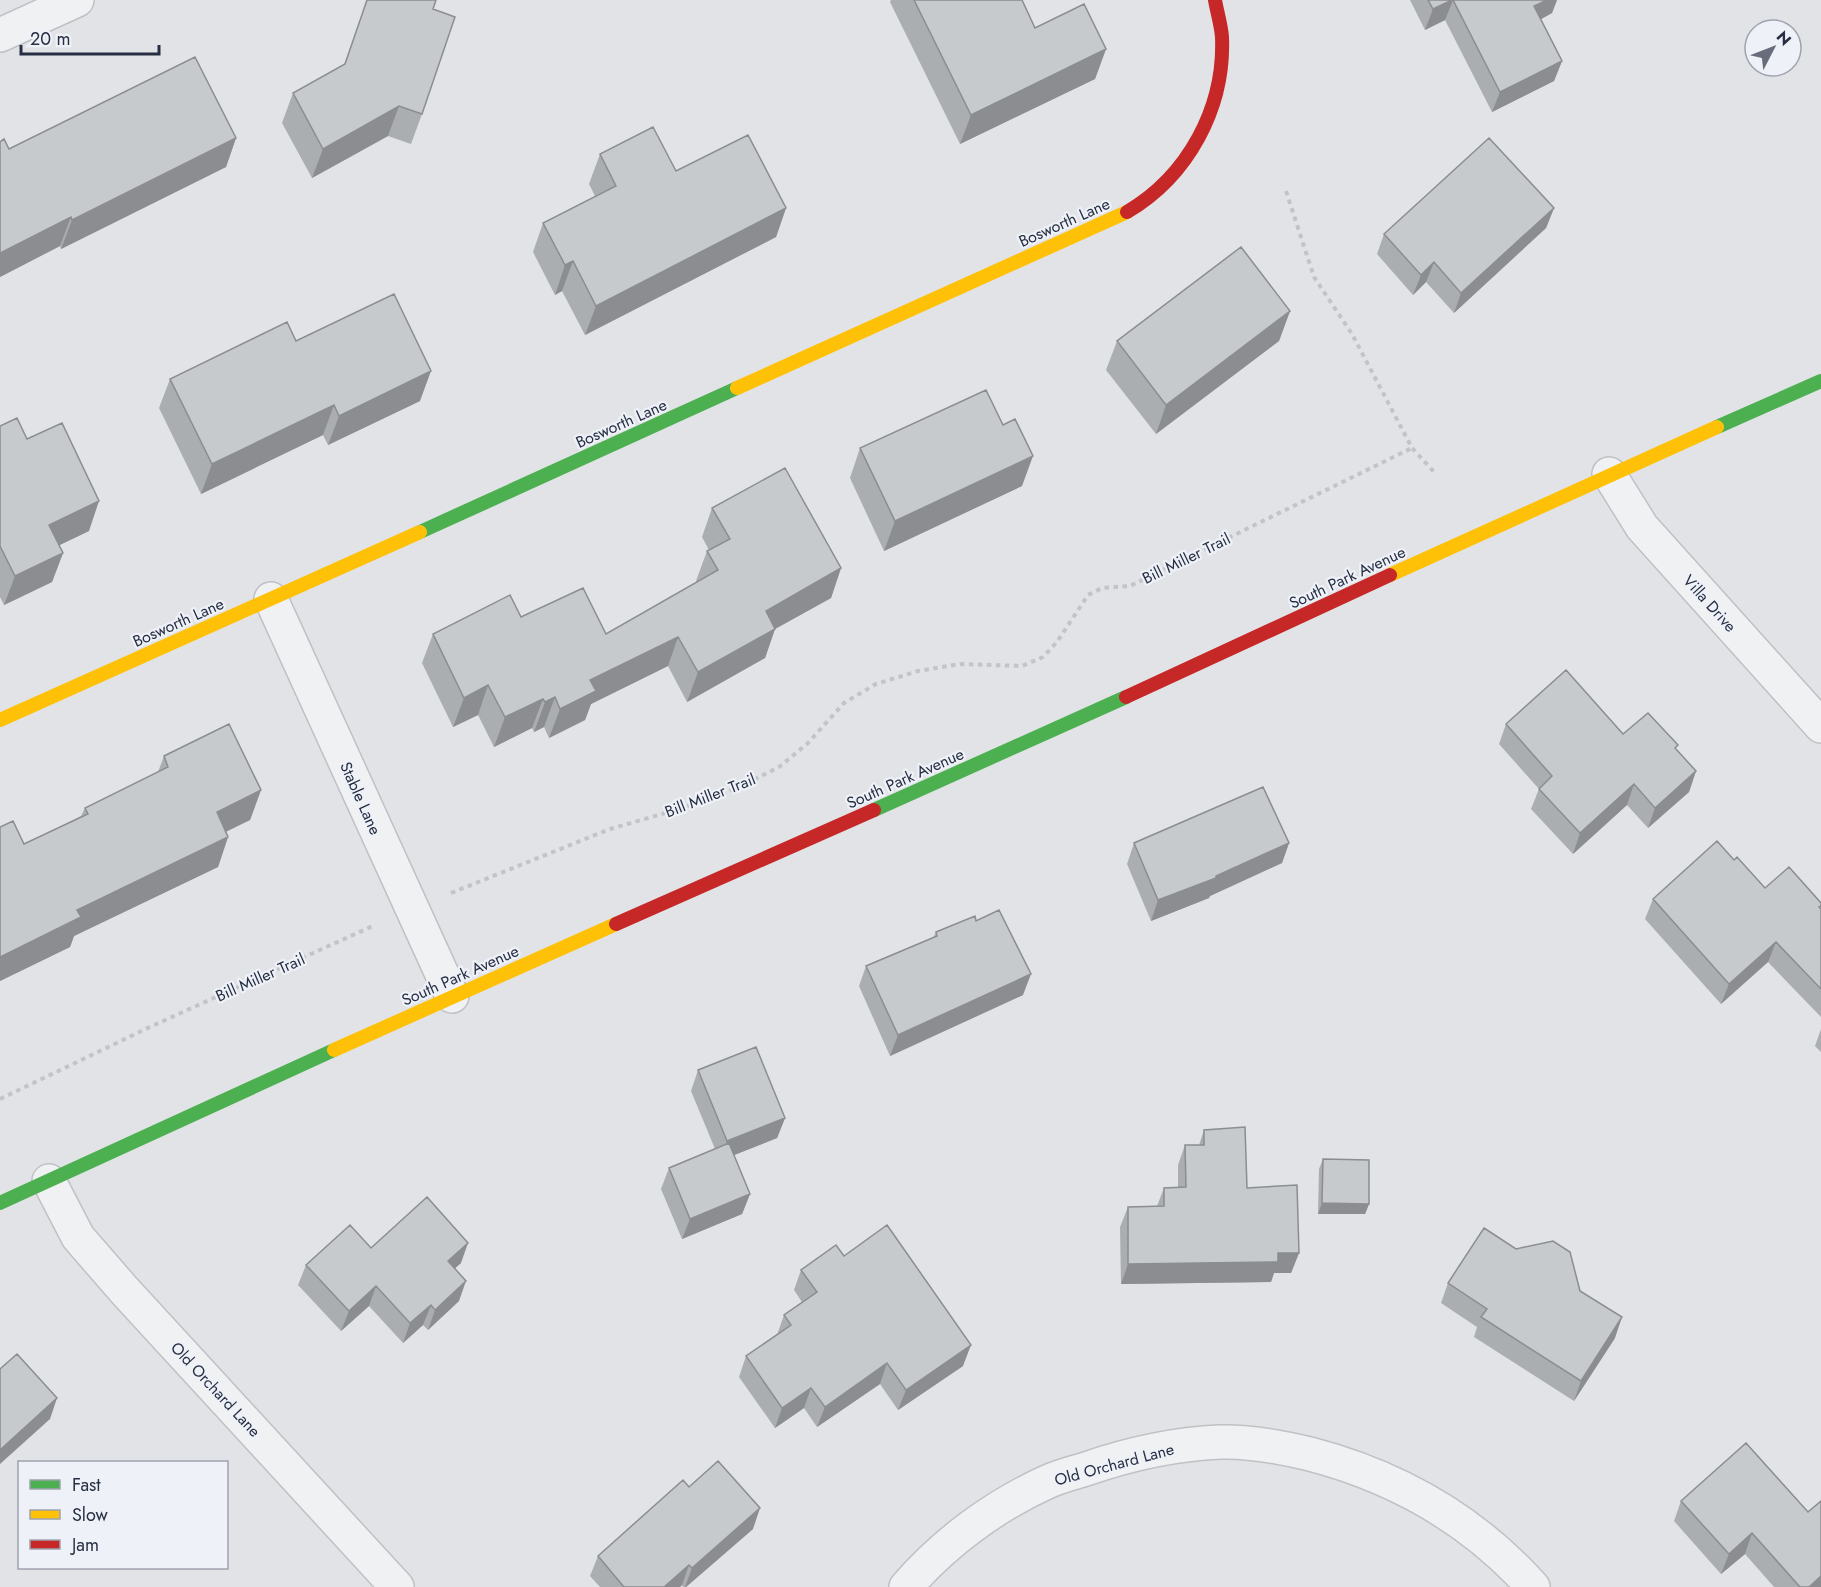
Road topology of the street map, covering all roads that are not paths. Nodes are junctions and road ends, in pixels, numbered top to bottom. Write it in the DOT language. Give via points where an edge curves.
graph roads {
  1 [pos="77,0"];
  2 [pos="1215,0"];
  3 [pos="0,35"];
  4 [pos="1821,381"];
  5 [pos="1609,474"];
  6 [pos="271,599"];
  7 [pos="0,720"];
  8 [pos="1821,726"];
  9 [pos="452,996"];
  10 [pos="49,1181"];
  11 [pos="0,1203"];
  12 [pos="397,1587"];
  13 [pos="906,1587"];
  14 [pos="1533,1587"];
  1 -- 3 [label="street"];
  2 -- 6 [label="main road, Bosworth Lane" via="1222,36 1213,104 1193,149 1168,180 1129,211"];
  4 -- 5 [label="main road, South Park Avenue"];
  5 -- 8 [label="street, Villa Drive" via="1642,527"];
  5 -- 9 [label="main road, South Park Avenue" via="1030,741"];
  6 -- 7 [label="main road, Bosworth Lane"];
  6 -- 9 [label="street, Stable Lane"];
  9 -- 10 [label="main road, South Park Avenue"];
  10 -- 11 [label="main road, South Park Avenue"];
  10 -- 12 [label="street, Old Orchard Lane" via="78,1237"];
  13 -- 14 [label="street, Old Orchard Lane" via="960,1536 1048,1481 1141,1453 1221,1442 1292,1450 1376,1475 1454,1516"];
}
